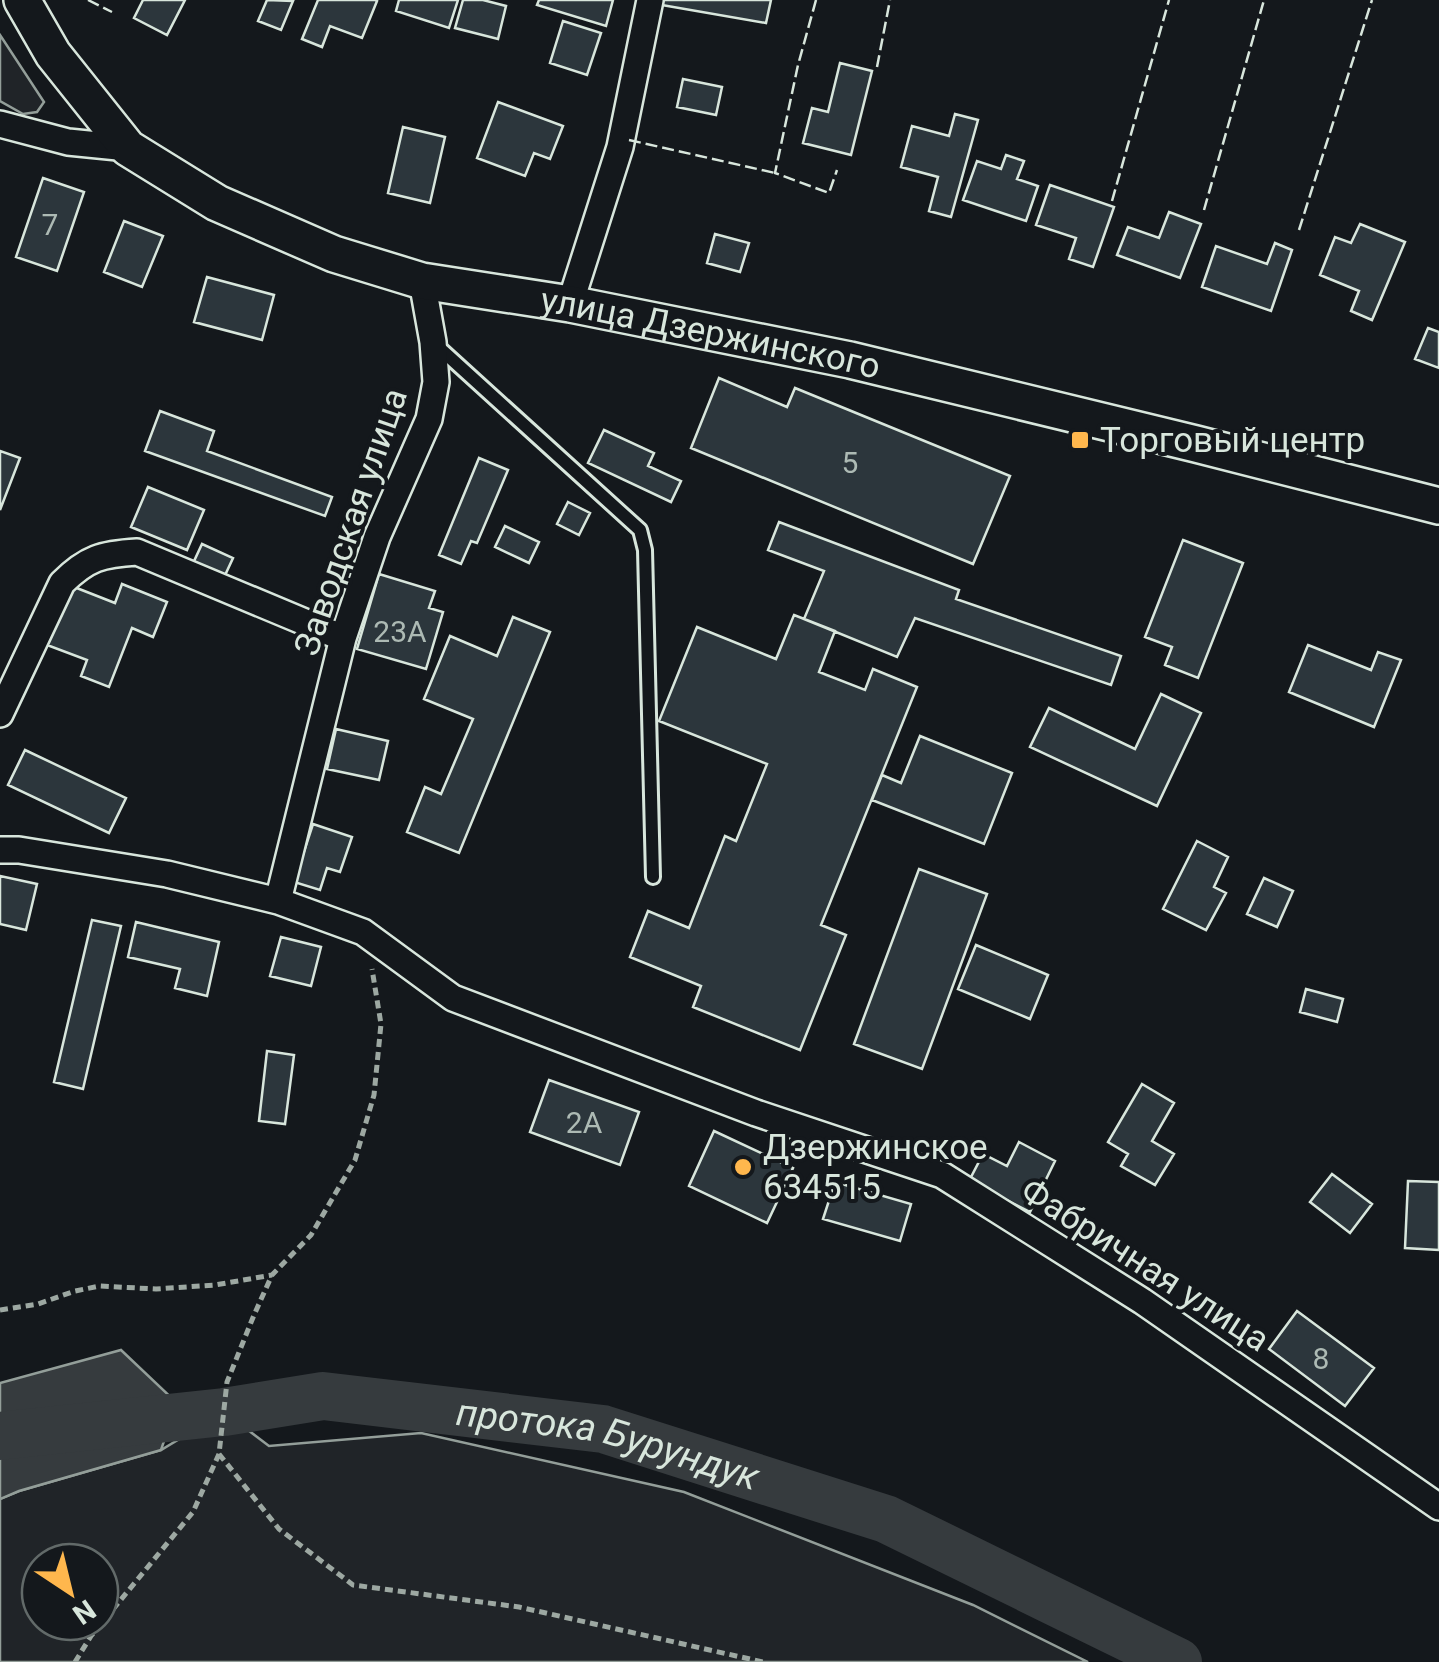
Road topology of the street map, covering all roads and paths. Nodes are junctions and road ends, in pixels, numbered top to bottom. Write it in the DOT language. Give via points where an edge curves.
graph roads {
  1 [pos="22,0"];
  2 [pos="650,0"];
  3 [pos="0,124"];
  4 [pos="128,148"];
  5 [pos="422,281"];
  6 [pos="570,304"];
  7 [pos="433,342"];
  8 [pos="1439,506"];
  9 [pos="343,638"];
  10 [pos="0,714"];
  11 [pos="0,850"];
  12 [pos="653,877"];
  13 [pos="278,901"];
  14 [pos="363,932"];
  15 [pos="272,1275"];
  16 [pos="0,1310"];
  17 [pos="219,1454"];
  18 [pos="1439,1506"];
  19 [pos="75,1662"];
  20 [pos="763,1662"];
  1 -- 4 [label="street" via="53,54"];
  2 -- 6 [label="street" via="620,147"];
  3 -- 4 [label="street, улица Дзержинского" via="68,142"];
  4 -- 5 [label="street, улица Дзержинского" via="216,204 334,254"];
  5 -- 6 [label="street, улица Дзержинского"];
  5 -- 7 [label="street, Заводская улица"];
  6 -- 8 [label="street, улица Дзержинского" via="850,360"];
  7 -- 9 [label="street, Заводская улица" via="430,419 376,537"];
  7 -- 12 [label="lane" via="640,530"];
  9 -- 10 [label="street" via="137,552 107,554 62,583"];
  9 -- 13 [label="street, Заводская улица"];
  11 -- 13 [label="street" via="167,874"];
  13 -- 14 [label="street"];
  14 -- 15 [label="path" via="381,1024 374,1095 346,1175 311,1235"];
  14 -- 18 [label="street, Фабричная улица" via="453,998 756,1113 942,1174"];
  15 -- 16 [label="path" via="156,1289 100,1286"];
  15 -- 17 [label="path" via="228,1382"];
  17 -- 19 [label="path" via="193,1512"];
  17 -- 20 [label="path" via="279,1528 353,1585 519,1606"];
}
